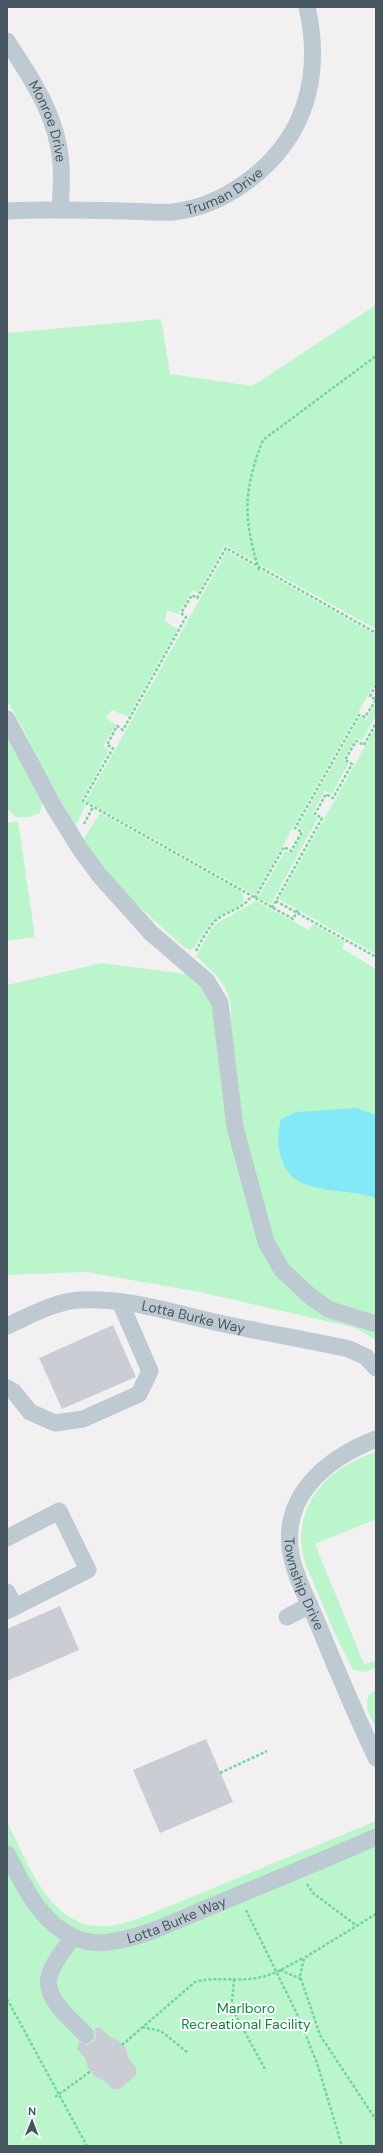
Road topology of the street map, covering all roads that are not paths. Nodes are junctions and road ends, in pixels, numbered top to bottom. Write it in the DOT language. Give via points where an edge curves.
graph roads {
  1 [pos="307,7"];
  2 [pos="7,41"];
  3 [pos="60,210"];
  4 [pos="7,211"];
  5 [pos="7,719"];
  6 [pos="120,1302"];
  7 [pos="376,1324"];
  8 [pos="7,1326"];
  9 [pos="376,1368"];
  10 [pos="7,1388"];
  11 [pos="376,1439"];
  12 [pos="7,1538"];
  13 [pos="7,1592"];
  14 [pos="310,1605"];
  15 [pos="11,1609"];
  16 [pos="287,1617"];
  17 [pos="376,1758"];
  18 [pos="376,1837"];
  19 [pos="7,1854"];
  20 [pos="73,1937"];
  21 [pos="86,2035"];
  1 -- 3 [label="street, Truman Drive" via="313,48 308,96 286,143 257,174 218,200 174,212"];
  2 -- 3 [label="street, Monroe Drive" via="49,112 61,164"];
  3 -- 4 [label="street, Truman Drive"];
  5 -- 7 [label="street" via="54,807 100,876 151,933 207,981 220,1003 235,1127 266,1242 282,1270 328,1309"];
  6 -- 8 [label="street, Lotta Burke Way" via="71,1301"];
  6 -- 9 [label="street, Lotta Burke Way" via="350,1349 366,1357"];
  6 -- 10 [label="street" via="150,1371 139,1394 83,1419 55,1423 30,1412 14,1392"];
  11 -- 14 [label="street, Township Drive" via="334,1461 310,1481 299,1496 293,1514 291,1554"];
  12 -- 15 [label="street" via="59,1511 88,1570"];
  13 -- 15 [label="street"];
  14 -- 16 [label="street"];
  14 -- 17 [label="street, Township Drive"];
  18 -- 20 [label="street, Lotta Burke Way" via="133,1937 109,1942 92,1942"];
  19 -- 20 [label="street, Lotta Burke Way" via="35,1904 59,1929"];
  20 -- 21 [label="street" via="53,1968 49,1977 49,1988 54,2000"];
}
